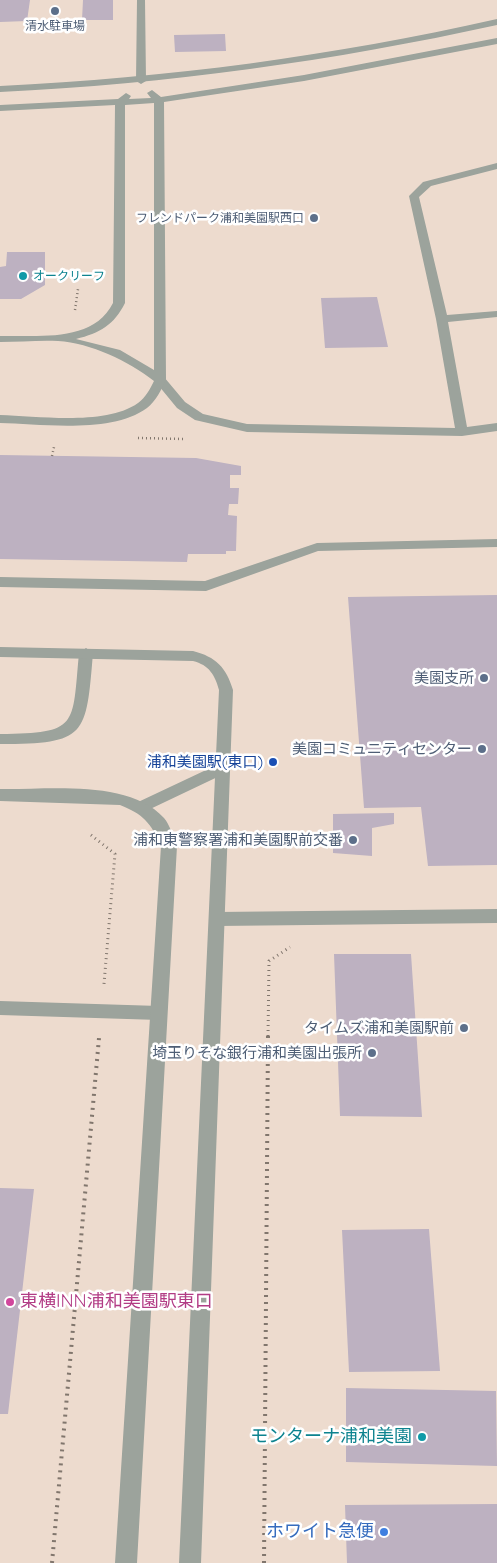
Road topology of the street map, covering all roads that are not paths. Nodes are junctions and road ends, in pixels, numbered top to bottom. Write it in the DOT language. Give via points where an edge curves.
graph roads {
  1 [pos="141,0"];
  2 [pos="497,22"];
  3 [pos="497,41"];
  4 [pos="141,81"];
  5 [pos="0,89"];
  6 [pos="159,100"];
  7 [pos="120,103"];
  8 [pos="0,108"];
  9 [pos="497,166"];
  10 [pos="497,314"];
  11 [pos="442,319"];
  12 [pos="52,337"];
  13 [pos="0,338"];
  14 [pos="160,380"];
  15 [pos="0,419"];
  16 [pos="497,427"];
  17 [pos="462,432"];
  18 [pos="497,542"];
  19 [pos="0,582"];
  20 [pos="0,652"];
  21 [pos="86,653"];
  22 [pos="0,738"];
  23 [pos="223,768"];
  24 [pos="0,794"];
  25 [pos="141,807"];
  26 [pos="497,916"];
  27 [pos="217,919"];
  28 [pos="0,1008"];
  29 [pos="159,1013"];
  30 [pos="126,1563"];
  31 [pos="190,1563"];
  1 -- 4 [label="street"];
  2 -- 4 [label="street" via="266,65"];
  3 -- 6 [label="street" via="304,78"];
  4 -- 5 [label="street"];
  4 -- 6 [label="street"];
  4 -- 7 [label="street"];
  6 -- 7 [label="street"];
  6 -- 14 [label="street"];
  7 -- 8 [label="street"];
  7 -- 12 [label="street" via="119,303 108,323 94,331"];
  9 -- 11 [label="street" via="427,184 414,196"];
  10 -- 11 [label="street"];
  11 -- 17 [label="street"];
  12 -- 13 [label="street"];
  12 -- 14 [label="street" via="122,353"];
  14 -- 15 [label="street" via="153,396 138,409 118,416 93,420"];
  14 -- 17 [label="street" via="181,405 199,417 247,428"];
  16 -- 17 [label="street"];
  18 -- 19 [label="street" via="317,547 206,586"];
  20 -- 21 [label="street"];
  21 -- 22 [label="street" via="80,717 74,728 45,739"];
  21 -- 23 [label="street" via="184,654 212,663 222,674 226,690"];
  23 -- 25 [label="street"];
  23 -- 27 [label="street"];
  24 -- 25 [label="street" via="122,799"];
  25 -- 29 [label="street" via="159,823 169,846"];
  26 -- 27 [label="street"];
  27 -- 31 [label="street"];
  28 -- 29 [label="street"];
  29 -- 30 [label="street"];
}
